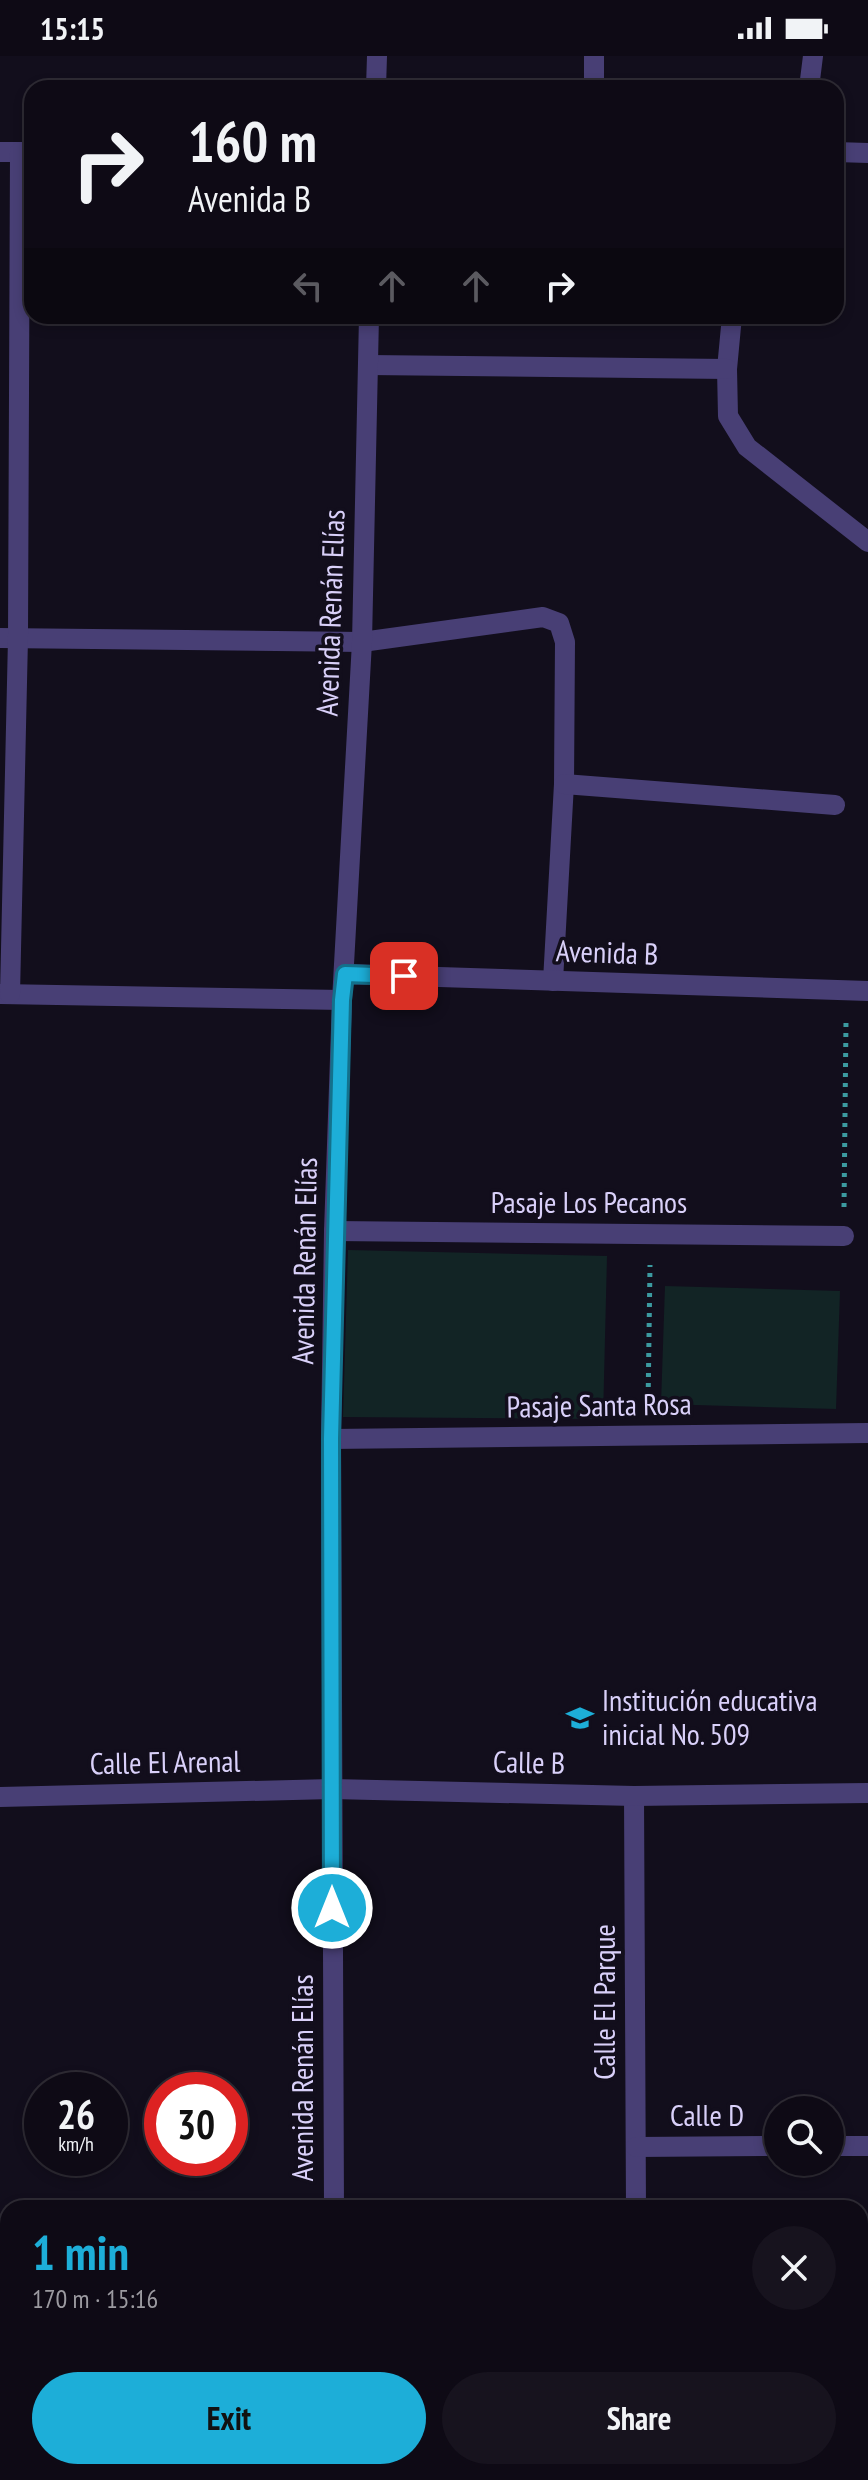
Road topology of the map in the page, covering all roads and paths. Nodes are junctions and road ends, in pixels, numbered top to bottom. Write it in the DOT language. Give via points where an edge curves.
graph roads {
  1 [pos="377,56"];
  2 [pos="594,56"];
  3 [pos="813,56"];
  4 [pos="376,80"];
  5 [pos="594,80"];
  6 [pos="810,80"];
  7 [pos="17,152"];
  8 [pos="844,152"];
  9 [pos="868,153"];
  10 [pos="369,324"];
  11 [pos="731,324"];
  12 [pos="368,365"];
  13 [pos="727,369"];
  14 [pos="868,542"];
  15 [pos="9,638"];
  16 [pos="362,642"];
  17 [pos="564,784"];
  18 [pos="835,805"];
  19 [pos="345,974"];
  20 [pos="553,981"];
  21 [pos="846,990"];
  22 [pos="868,991"];
  23 [pos="5,994"];
  24 [pos="342,1000"];
  25 [pos="334,1231"];
  26 [pos="651,1233"];
  27 [pos="844,1236"];
  28 [pos="868,1433"];
  29 [pos="647,1436"];
  30 [pos="331,1439"];
  31 [pos="332,1789"];
  32 [pos="868,1793"];
  33 [pos="634,1796"];
  34 [pos="0,1797"];
  35 [pos="764,2146"];
  36 [pos="844,2146"];
  37 [pos="868,2146"];
  38 [pos="636,2147"];
  39 [pos="334,2200"];
  40 [pos="636,2200"];
  1 -- 4 [label="street"];
  2 -- 5 [label="street"];
  3 -- 6 [label="street"];
  7 -- 15 [label="street"];
  8 -- 9 [label="street"];
  10 -- 12 [label="street, Avenida Renán Elías"];
  11 -- 13 [label="street"];
  12 -- 13 [label="street"];
  12 -- 16 [label="street, Avenida Renán Elías"];
  13 -- 14 [label="street" via="728,416 747,447"];
  15 -- 16 [label="street"];
  15 -- 23 [label="street"];
  16 -- 17 [label="street" via="543,617 559,623 565,642"];
  16 -- 19 [label="street, Avenida Renán Elías"];
  17 -- 18 [label="street"];
  17 -- 20 [label="street"];
  19 -- 20 [label="street, Avenida B"];
  19 -- 24 [label="street, Avenida Renán Elías"];
  20 -- 21 [label="street, Avenida B"];
  21 -- 22 [label="street, Avenida B"];
  21 -- 27 [label="path"];
  23 -- 24 [label="street"];
  24 -- 25 [label="street, Avenida Renán Elías"];
  25 -- 26 [label="street, Pasaje Los Pecanos"];
  25 -- 30 [label="street, Avenida Renán Elías"];
  26 -- 27 [label="street, Pasaje Los Pecanos"];
  26 -- 29 [label="path"];
  28 -- 29 [label="street, Pasaje Santa Rosa"];
  29 -- 30 [label="street, Pasaje Santa Rosa"];
  30 -- 31 [label="street, Avenida Renán Elías"];
  31 -- 33 [label="street, Calle B"];
  31 -- 34 [label="street, Calle El Arenal"];
  31 -- 39 [label="street, Avenida Renán Elías"];
  32 -- 33 [label="street, Calle B"];
  33 -- 38 [label="street, Calle El Parque"];
  35 -- 38 [label="street, Calle D"];
  36 -- 37 [label="street"];
  38 -- 40 [label="street, Calle El Parque"];
}
